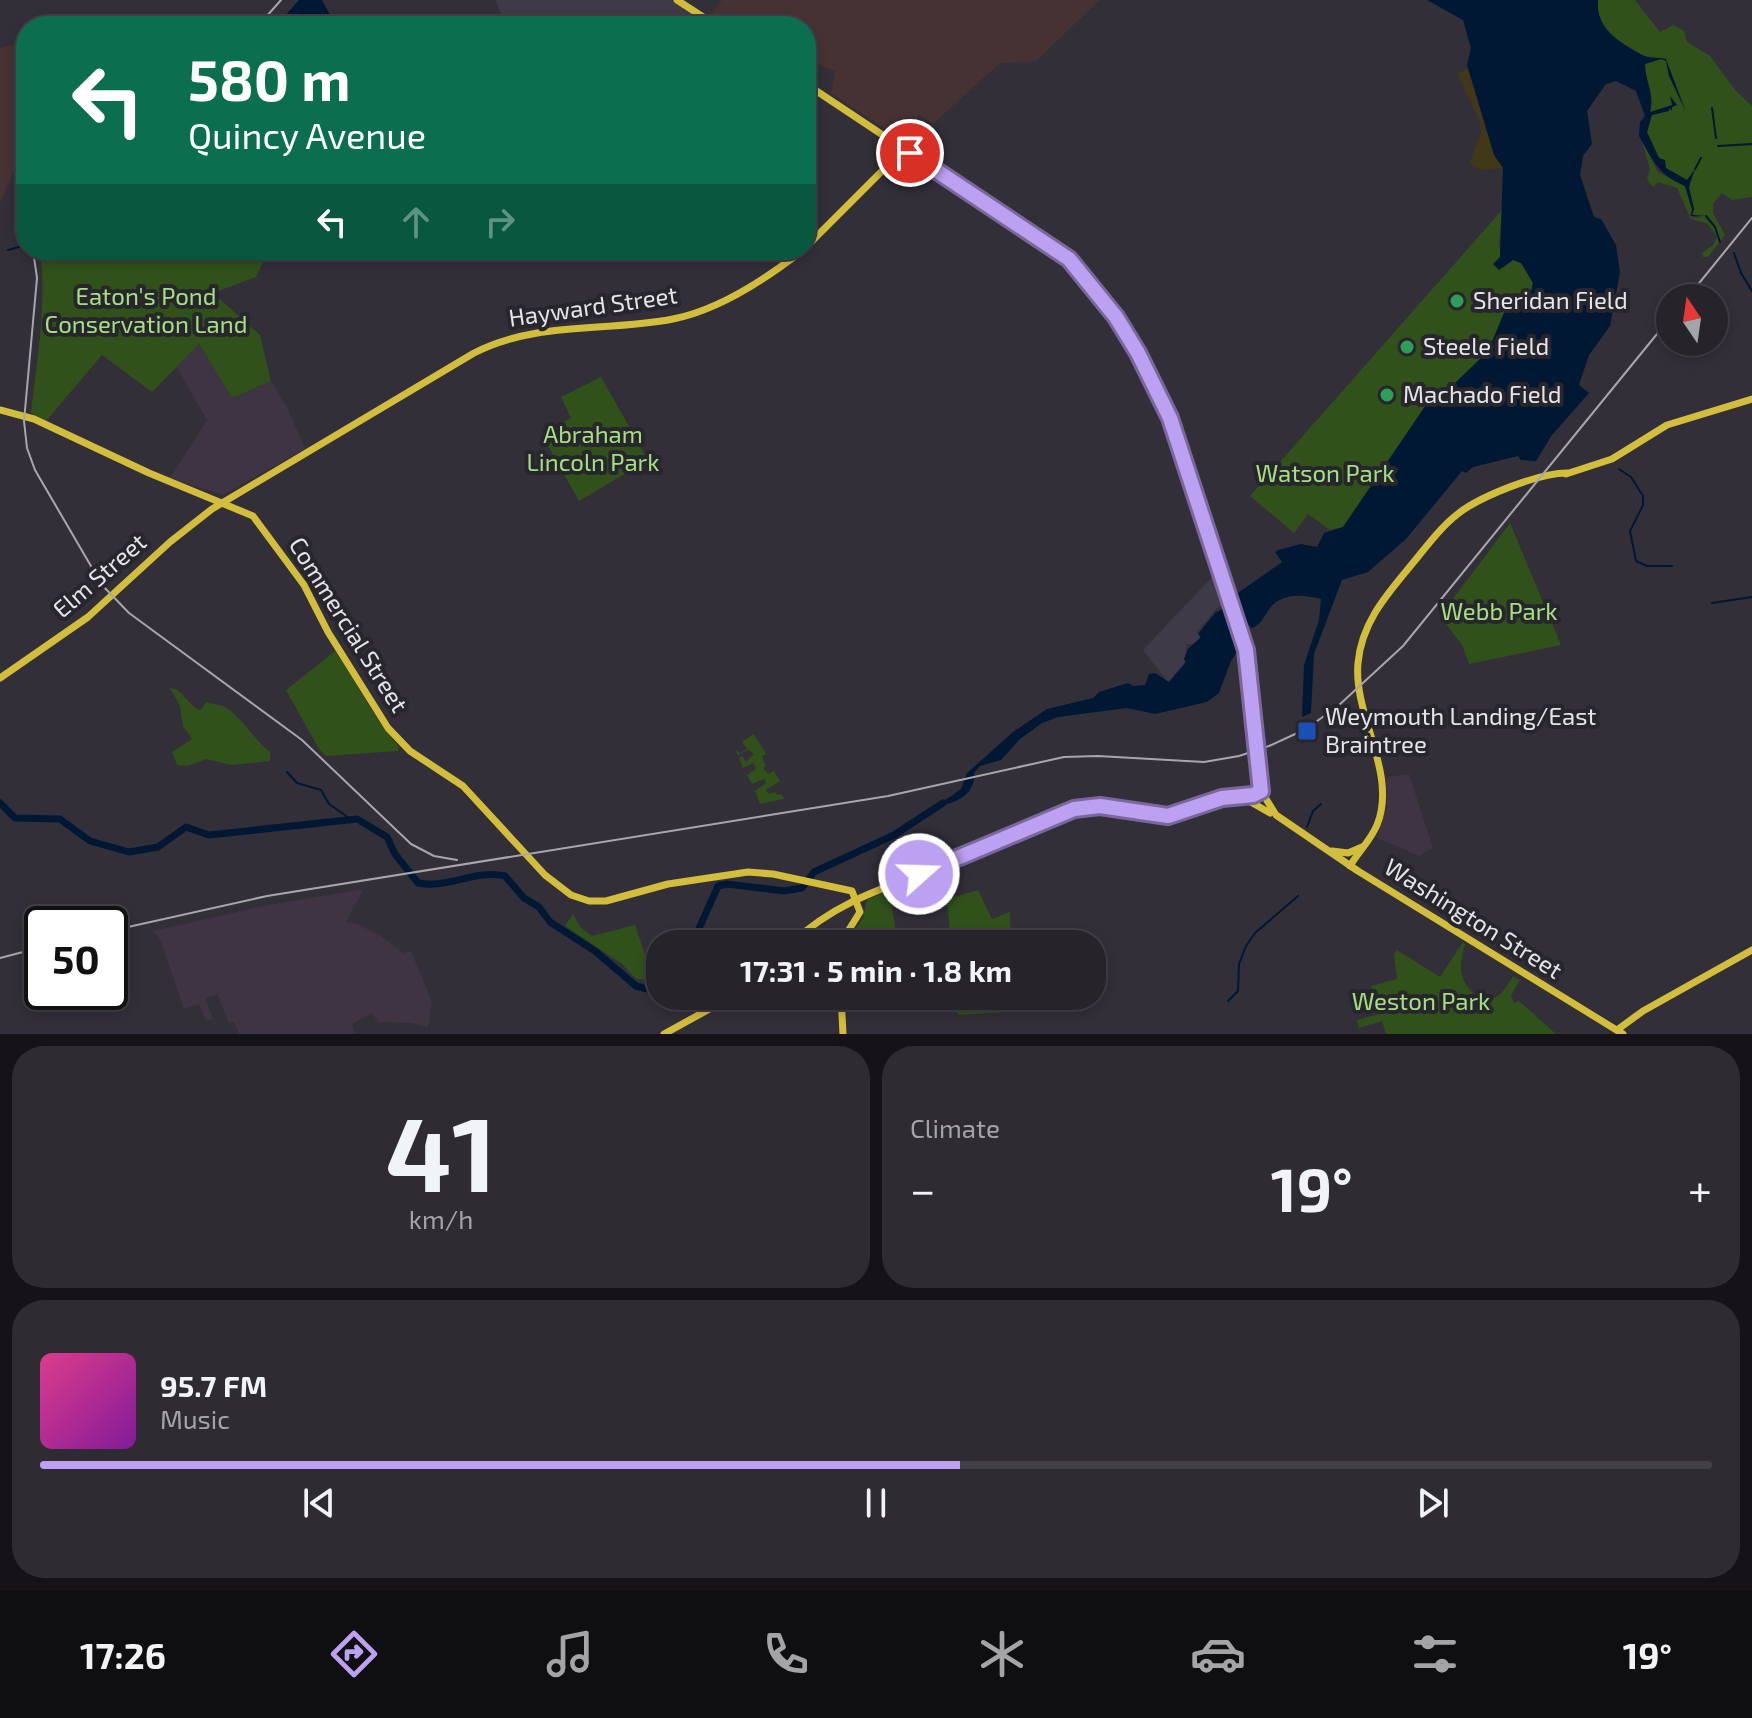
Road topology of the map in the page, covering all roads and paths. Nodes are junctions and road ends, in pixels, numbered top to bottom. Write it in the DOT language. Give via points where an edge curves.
graph roads {
  1 [pos="677,0"];
  2 [pos="702,16"];
  3 [pos="816,91"];
  4 [pos="901,147"];
  5 [pos="816,237"];
  6 [pos="788,260"];
  7 [pos="1752,399"];
  8 [pos="0,410"];
  9 [pos="224,502"];
  10 [pos="0,678"];
  11 [pos="1260,790"];
  12 [pos="1232,797"];
  13 [pos="1222,798"];
  14 [pos="1280,818"];
  15 [pos="1364,845"];
  16 [pos="1326,849"];
  17 [pos="1350,866"];
  18 [pos="856,897"];
  19 [pos="807,930"];
  20 [pos="850,930"];
  21 [pos="1752,950"];
  22 [pos="708,1010"];
  23 [pos="842,1010"];
  24 [pos="1620,1032"];
  25 [pos="664,1034"];
  26 [pos="843,1034"];
  1 -- 2 [label="main road"];
  3 -- 4 [label="main road"];
  4 -- 5 [label="main road, Hayward Street"];
  4 -- 11 [label="main road" via="1069,259 1116,317 1168,412 1240,629 1250,668"];
  6 -- 9 [label="main road, Hayward Street" via="697,313 491,344"];
  7 -- 15 [label="main road" via="1667,425 1612,459 1476,502 1452,519 1380,604 1363,638 1358,684 1383,799"];
  8 -- 9 [label="main road, Commercial Street" via="34,419"];
  9 -- 10 [label="main road, Elm Street" via="176,537 98,609"];
  9 -- 18 [label="main road, Commercial Street" via="250,514 266,530 393,735 463,786 545,875 569,893 606,901 739,872 847,888"];
  11 -- 12 [label="main road"];
  11 -- 13 [label="main road"];
  11 -- 14 [label="main road"];
  12 -- 13 [label="main road"];
  12 -- 14 [label="main road"];
  13 -- 18 [label="main road" via="1168,816 1100,806 1074,809"];
  14 -- 16 [label="main road, Washington Street"];
  15 -- 16 [label="main road" via="1346,853"];
  15 -- 17 [label="main road"];
  16 -- 17 [label="main road, Washington Street"];
  17 -- 24 [label="main road, Washington Street"];
  18 -- 19 [label="main road"];
  18 -- 20 [label="main road" via="859,916"];
  21 -- 24 [label="main road" via="1642,1012"];
  22 -- 25 [label="main road"];
  23 -- 26 [label="main road"];
}
